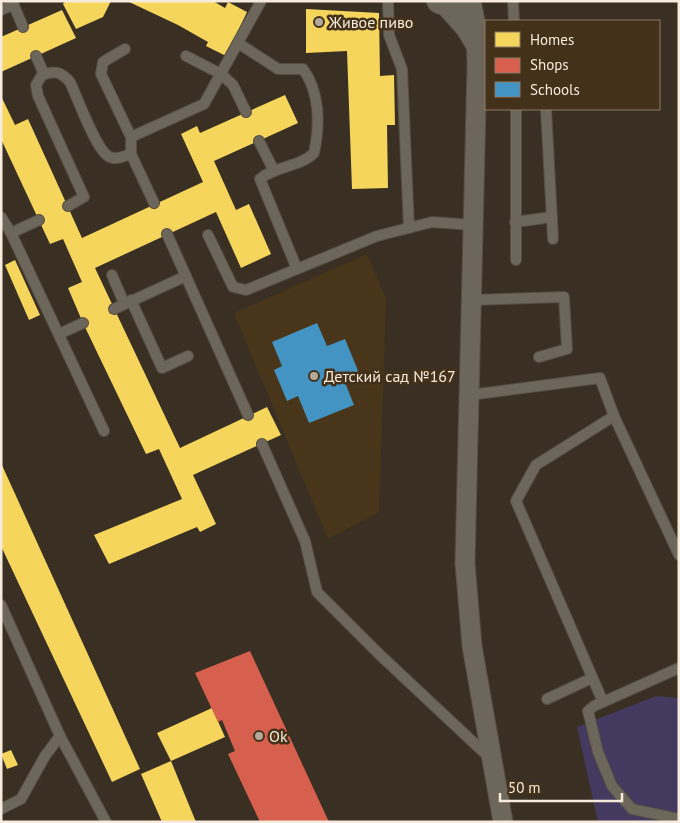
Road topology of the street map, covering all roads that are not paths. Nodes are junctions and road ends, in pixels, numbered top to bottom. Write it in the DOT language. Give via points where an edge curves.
graph roads {
  1 [pos="261,1"];
  2 [pos="388,1"];
  3 [pos="471,1"];
  4 [pos="513,1"];
  5 [pos="449,2"];
  6 [pos="12,3"];
  7 [pos="1,10"];
  8 [pos="514,20"];
  9 [pos="23,27"];
  10 [pos="238,43"];
  11 [pos="476,46"];
  12 [pos="125,49"];
  13 [pos="36,56"];
  14 [pos="186,56"];
  15 [pos="44,74"];
  16 [pos="221,74"];
  17 [pos="516,110"];
  18 [pos="546,110"];
  19 [pos="246,112"];
  20 [pos="131,137"];
  21 [pos="259,141"];
  22 [pos="131,154"];
  23 [pos="274,171"];
  24 [pos="154,203"];
  25 [pos="68,206"];
  26 [pos="1,217"];
  27 [pos="552,217"];
  28 [pos="39,220"];
  29 [pos="515,222"];
  30 [pos="473,225"];
  31 [pos="409,228"];
  32 [pos="11,233"];
  33 [pos="167,234"];
  34 [pos="208,235"];
  35 [pos="553,239"];
  36 [pos="516,260"];
  37 [pos="297,269"];
  38 [pos="112,275"];
  39 [pos="186,276"];
  40 [pos="472,300"];
  41 [pos="128,302"];
  42 [pos="114,309"];
  43 [pos="83,323"];
  44 [pos="59,334"];
  45 [pos="188,356"];
  46 [pos="539,358"];
  47 [pos="470,395"];
  48 [pos="248,415"];
  49 [pos="614,416"];
  50 [pos="104,431"];
  51 [pos="262,444"];
  52 [pos="679,555"];
  53 [pos="1,605"];
  54 [pos="679,668"];
  55 [pos="592,678"];
  56 [pos="546,699"];
  57 [pos="603,702"];
  58 [pos="60,736"];
  59 [pos="490,759"];
  60 [pos="1,809"];
  61 [pos="679,819"];
  62 [pos="106,822"];
  63 [pos="503,822"];
  1 -- 10 [label="lane"];
  2 -- 31 [label="lane" via="389,35 402,69"];
  3 -- 11 [label="street"];
  4 -- 8 [label="lane"];
  5 -- 11 [label="street"];
  6 -- 7 [label="lane"];
  6 -- 9 [label="lane"];
  10 -- 16 [label="lane"];
  10 -- 23 [label="lane" via="278,69 303,69 314,89 317,106 314,153 308,159"];
  11 -- 30 [label="street"];
  12 -- 20 [label="lane" via="103,62 101,74"];
  13 -- 15 [label="lane"];
  14 -- 16 [label="lane"];
  15 -- 22 [label="lane" via="53,71 64,74 99,147 108,157"];
  15 -- 25 [label="lane" via="36,85 38,96 84,198"];
  16 -- 19 [label="lane" via="233,85"];
  16 -- 20 [label="lane" via="204,104"];
  17 -- 29 [label="lane"];
  18 -- 27 [label="lane"];
  20 -- 22 [label="lane"];
  21 -- 23 [label="lane"];
  22 -- 24 [label="lane"];
  23 -- 37 [label="lane" via="260,180 261,187"];
  26 -- 32 [label="lane"];
  27 -- 29 [label="lane"];
  27 -- 35 [label="lane"];
  28 -- 32 [label="lane"];
  29 -- 36 [label="lane"];
  30 -- 31 [label="lane" via="432,222"];
  30 -- 40 [label="street"];
  31 -- 37 [label="lane" via="378,236"];
  32 -- 44 [label="lane"];
  33 -- 39 [label="lane"];
  34 -- 37 [label="lane" via="233,286 246,290"];
  38 -- 41 [label="lane"];
  39 -- 41 [label="lane"];
  39 -- 48 [label="lane"];
  40 -- 46 [label="lane" via="564,297 567,349"];
  40 -- 47 [label="street"];
  41 -- 42 [label="lane"];
  41 -- 45 [label="lane" via="162,368"];
  43 -- 44 [label="lane"];
  44 -- 50 [label="lane"];
  47 -- 49 [label="lane" via="600,378"];
  47 -- 59 [label="street" via="466,563 472,646"];
  49 -- 52 [label="lane"];
  49 -- 55 [label="lane" via="536,465 516,500"];
  51 -- 59 [label="lane" via="305,541 317,592"];
  53 -- 58 [label="lane"];
  54 -- 57 [label="lane"];
  55 -- 56 [label="lane"];
  55 -- 57 [label="lane"];
  57 -- 61 [label="lane" via="588,712 598,752 612,786 632,809"];
  58 -- 60 [label="lane" via="21,800"];
  58 -- 62 [label="lane"];
  59 -- 63 [label="street"];
}
